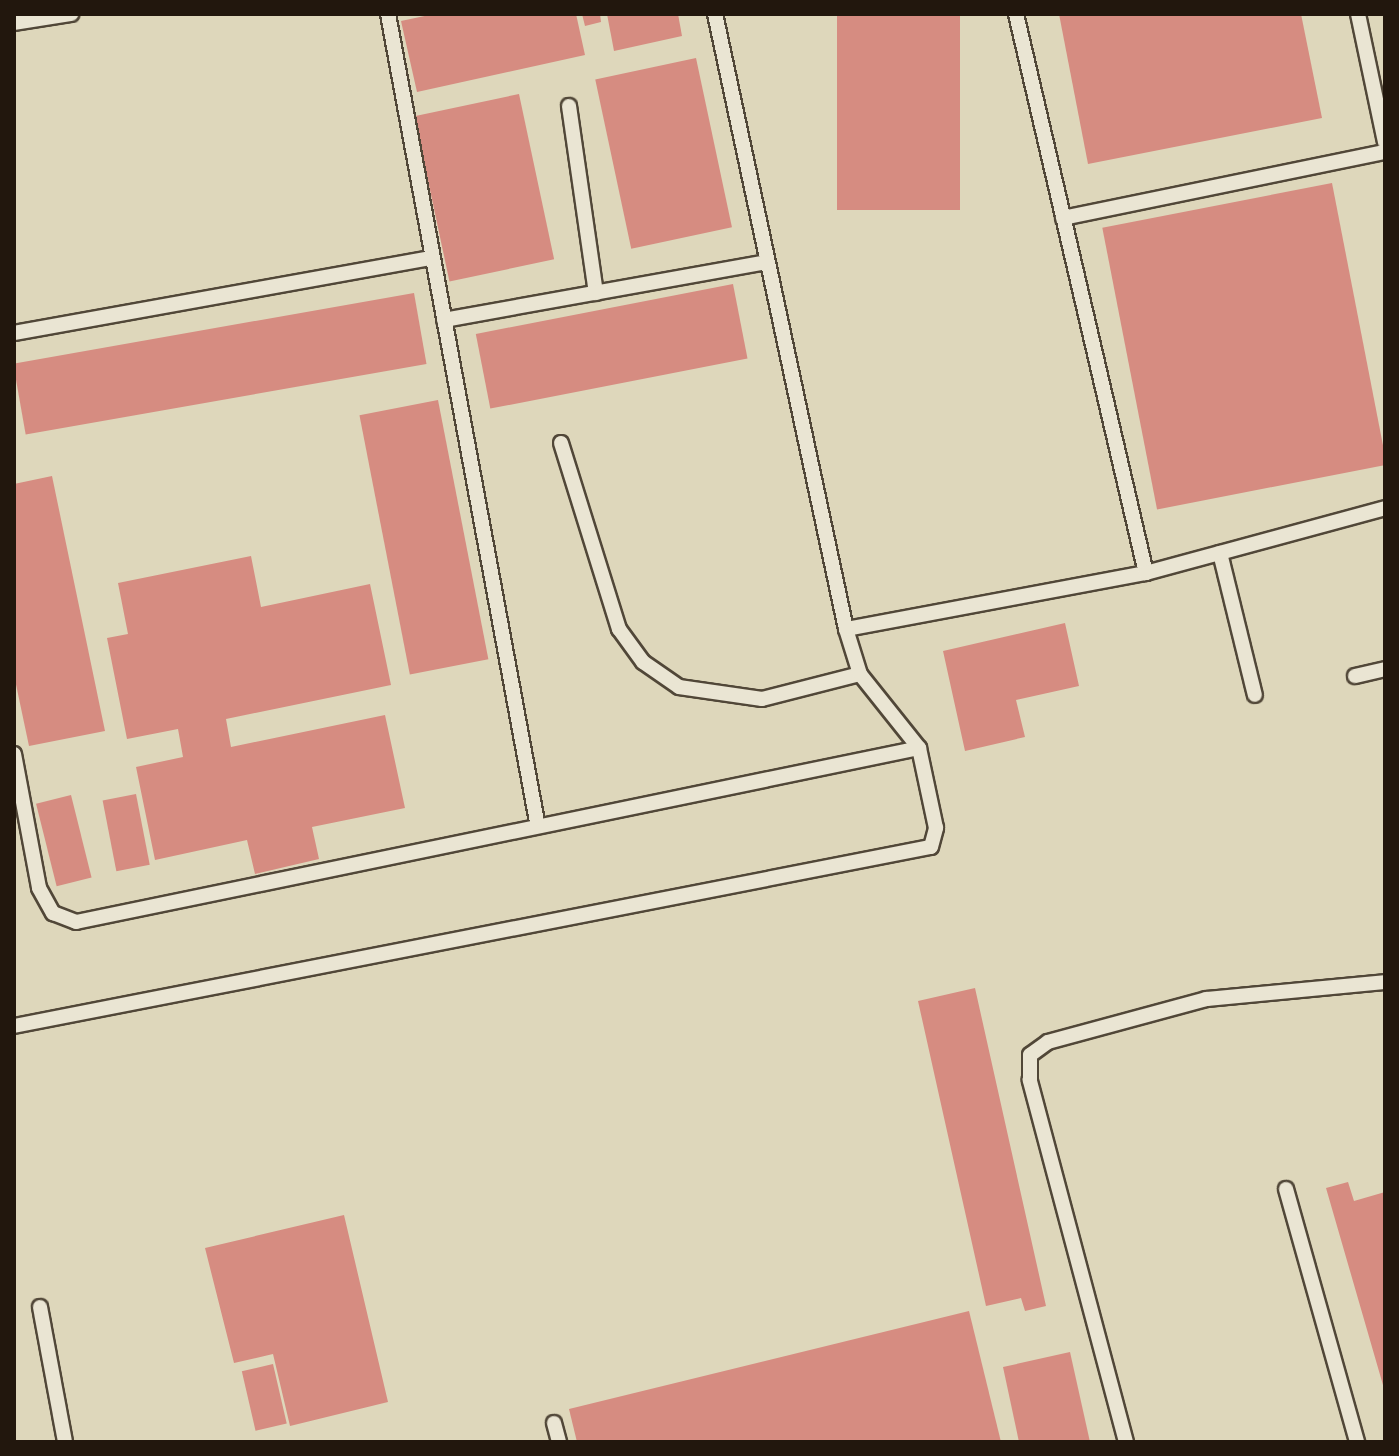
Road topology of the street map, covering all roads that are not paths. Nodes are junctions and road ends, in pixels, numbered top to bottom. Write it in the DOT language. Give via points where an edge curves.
graph roads {
  1 [pos="71,14"];
  2 [pos="388,14"];
  3 [pos="715,14"];
  4 [pos="1016,14"];
  5 [pos="1358,14"];
  6 [pos="14,23"];
  7 [pos="569,106"];
  8 [pos="1385,142"];
  9 [pos="1385,152"];
  10 [pos="1063,218"];
  11 [pos="431,258"];
  12 [pos="765,262"];
  13 [pos="596,293"];
  14 [pos="444,320"];
  15 [pos="14,333"];
  16 [pos="561,443"];
  17 [pos="1385,508"];
  18 [pos="1220,553"];
  19 [pos="1146,573"];
  20 [pos="846,629"];
  21 [pos="1385,669"];
  22 [pos="860,674"];
  23 [pos="1355,676"];
  24 [pos="1255,695"];
  25 [pos="919,748"];
  26 [pos="14,754"];
  27 [pos="537,822"];
  28 [pos="1385,982"];
  29 [pos="14,1026"];
  30 [pos="1286,1189"];
  31 [pos="40,1307"];
  32 [pos="554,1423"];
  33 [pos="65,1442"];
  34 [pos="559,1442"];
  35 [pos="1126,1442"];
  36 [pos="1357,1442"];
  1 -- 6 [label="lane"];
  2 -- 11 [label="lane"];
  3 -- 12 [label="lane"];
  4 -- 10 [label="lane"];
  5 -- 8 [label="lane"];
  7 -- 13 [label="lane"];
  9 -- 10 [label="lane"];
  10 -- 19 [label="lane"];
  11 -- 14 [label="lane"];
  11 -- 15 [label="lane"];
  12 -- 13 [label="lane"];
  12 -- 20 [label="lane"];
  13 -- 14 [label="lane"];
  14 -- 27 [label="lane"];
  16 -- 22 [label="lane" via="619,629 643,662 679,687 762,699"];
  17 -- 18 [label="lane"];
  18 -- 19 [label="lane"];
  18 -- 24 [label="lane"];
  19 -- 20 [label="lane"];
  20 -- 22 [label="lane"];
  21 -- 23 [label="lane"];
  22 -- 25 [label="lane"];
  25 -- 27 [label="lane"];
  25 -- 29 [label="lane" via="936,828 924,853"];
  26 -- 27 [label="lane" via="39,888 53,913 76,922"];
  28 -- 35 [label="lane" via="1206,999 1048,1042 1030,1055 1030,1080"];
  30 -- 36 [label="lane"];
  31 -- 33 [label="lane"];
  32 -- 34 [label="lane"];
}
